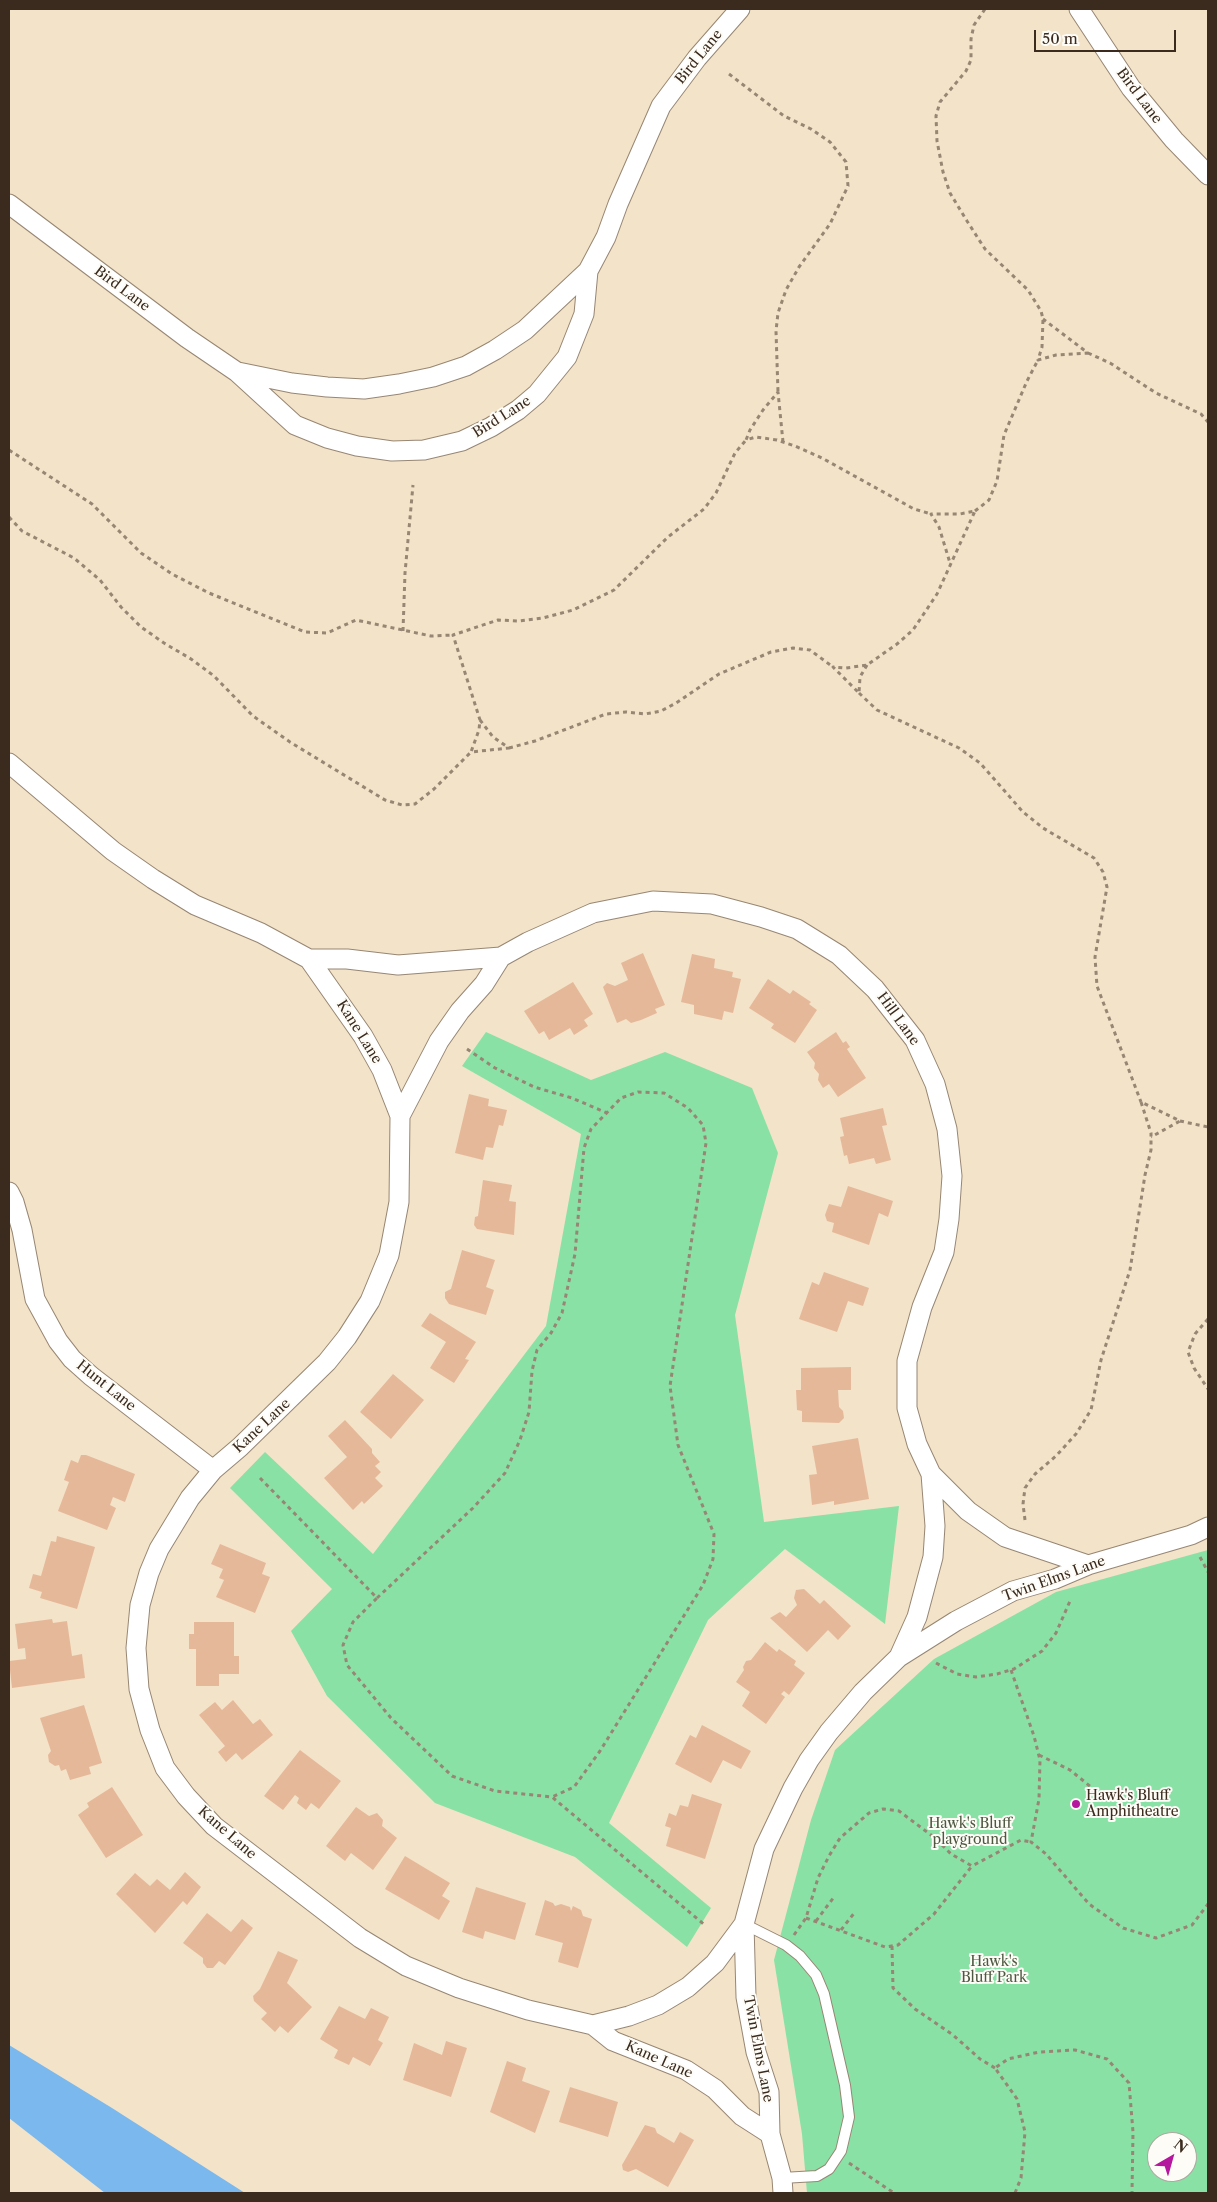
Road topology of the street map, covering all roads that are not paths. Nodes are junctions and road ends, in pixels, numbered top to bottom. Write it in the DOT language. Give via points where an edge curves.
graph roads {
  1 [pos="740,9"];
  2 [pos="1079,9"];
  3 [pos="1208,175"];
  4 [pos="9,204"];
  5 [pos="588,271"];
  6 [pos="237,372"];
  7 [pos="9,763"];
  8 [pos="500,957"];
  9 [pos="309,959"];
  10 [pos="400,1116"];
  11 [pos="9,1192"];
  12 [pos="213,1470"];
  13 [pos="931,1474"];
  14 [pos="1208,1527"];
  15 [pos="1088,1565"];
  16 [pos="900,1657"];
  17 [pos="744,1924"];
  18 [pos="593,2026"];
  19 [pos="770,2134"];
  20 [pos="783,2186"];
  1 -- 5 [label="street, Bird Lane" via="696,58 661,106 606,237"];
  2 -- 3 [label="street, Bird Lane" via="1131,88"];
  4 -- 6 [label="street, Bird Lane"];
  5 -- 6 [label="street, Bird Lane" via="525,330 466,366 433,377 364,389 292,383"];
  5 -- 6 [label="street, Bird Lane" via="584,314 567,357 537,394 518,410 462,441 424,450 392,451 327,438 295,425"];
  7 -- 9 [label="street, Kane Lane" via="113,851 153,878 195,905 261,933"];
  8 -- 9 [label="street" via="398,964"];
  8 -- 10 [label="street" via="484,984 439,1041"];
  8 -- 13 [label="street, Hill Lane" via="594,913 653,901 712,904 797,929 839,955 876,988 915,1040 935,1084 947,1129 952,1176 944,1252 922,1307 907,1361 907,1408 917,1444"];
  9 -- 10 [label="street, Kane Lane" via="363,1036 382,1070"];
  10 -- 12 [label="street, Kane Lane" via="399,1202 389,1254 370,1301 327,1362"];
  11 -- 12 [label="street, Hunt Lane" via="22,1230 35,1299 58,1341 91,1376"];
  12 -- 18 [label="street, Kane Lane" via="190,1498 158,1549 140,1605 136,1648 138,1689 165,1768 214,1826 360,1938 398,1961 460,1988"];
  13 -- 15 [label="street" via="968,1511 1005,1537"];
  13 -- 16 [label="street" via="935,1526 933,1557 917,1617"];
  14 -- 15 [label="street, Twin Elms Lane"];
  15 -- 16 [label="street, Twin Elms Lane" via="1013,1591 956,1621"];
  16 -- 17 [label="street, Twin Elms Lane" via="863,1692 809,1760 764,1849"];
  17 -- 18 [label="street, Kane Lane" via="715,1963 688,1987 658,2005"];
  17 -- 19 [label="street, Twin Elms Lane" via="746,1997 756,2052 769,2092"];
  17 -- 20 [label="lane" via="786,1945 816,1975 824,1994 845,2085 849,2117 841,2151 829,2169"];
  18 -- 19 [label="street, Kane Lane" via="613,2041 686,2070 715,2089 742,2116"];
  19 -- 20 [label="street, Twin Elms Lane"];
}
